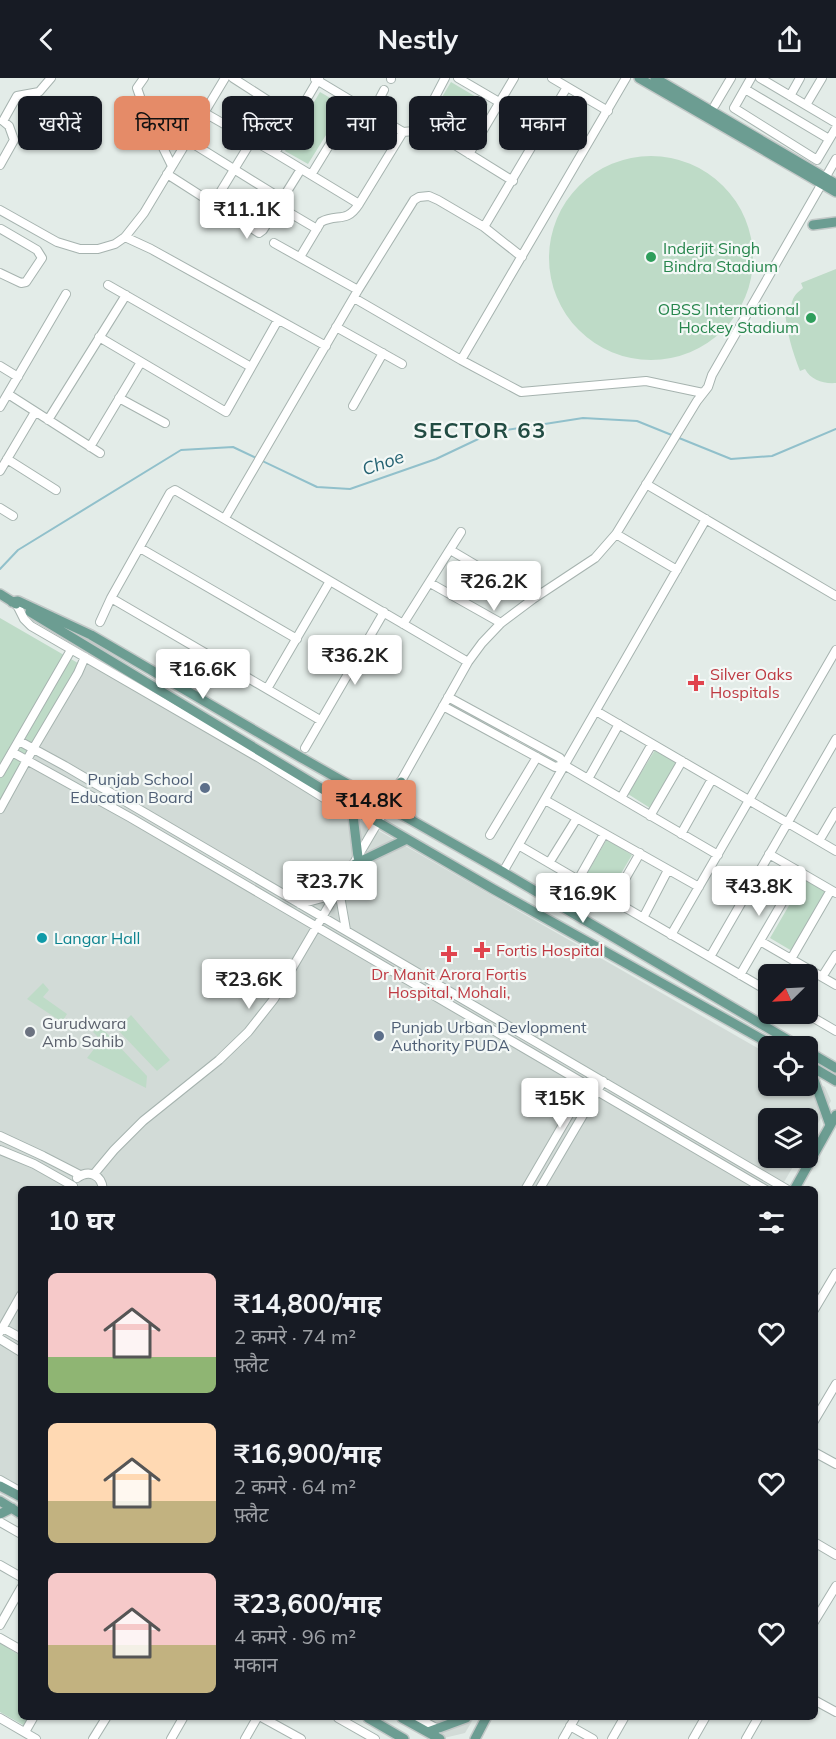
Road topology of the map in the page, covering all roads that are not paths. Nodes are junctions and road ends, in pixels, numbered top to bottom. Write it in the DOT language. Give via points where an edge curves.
graph roads {
  1 [pos="51,78"];
  2 [pos="144,78"];
  3 [pos="225,78"];
  4 [pos="233,78"];
  5 [pos="445,78"];
  6 [pos="458,78"];
  7 [pos="514,78"];
  8 [pos="552,78"];
  9 [pos="626,78"];
  10 [pos="639,78"];
  11 [pos="655,78"];
  12 [pos="730,78"];
  13 [pos="751,78"];
  14 [pos="760,78"];
  15 [pos="801,78"];
  16 [pos="822,78"];
  17 [pos="317,79"];
  18 [pos="567,87"];
  19 [pos="745,89"];
  20 [pos="384,90"];
  21 [pos="261,96"];
  22 [pos="308,96"];
  23 [pos="344,96"];
  24 [pos="381,96"];
  25 [pos="436,96"];
  26 [pos="503,96"];
  27 [pos="790,96"];
  28 [pos="210,102"];
  29 [pos="499,102"];
  30 [pos="715,105"];
  31 [pos="806,105"];
  32 [pos="608,111"];
  33 [pos="1,120"];
  34 [pos="836,123"];
  35 [pos="397,128"];
  36 [pos="836,128"];
  37 [pos="404,132"];
  38 [pos="409,132"];
  39 [pos="829,139"];
  40 [pos="182,150"];
  41 [pos="202,150"];
  42 [pos="246,150"];
  43 [pos="270,150"];
  44 [pos="277,150"];
  45 [pos="326,150"];
  46 [pos="463,150"];
  47 [pos="275,153"];
  48 [pos="469,154"];
  49 [pos="836,159"];
  50 [pos="0,165"];
  51 [pos="172,166"];
  52 [pos="301,169"];
  53 [pos="234,170"];
  54 [pos="167,174"];
  55 [pos="311,175"];
  56 [pos="513,181"];
  57 [pos="823,181"];
  58 [pos="836,184"];
  59 [pos="836,192"];
  60 [pos="280,202"];
  61 [pos="213,204"];
  62 [pos="359,204"];
  63 [pos="1,213"];
  64 [pos="836,222"];
  65 [pos="813,225"];
  66 [pos="484,227"];
  67 [pos="1,229"];
  68 [pos="317,229"];
  69 [pos="125,237"];
  70 [pos="274,243"];
  71 [pos="300,257"];
  72 [pos="522,257"];
  73 [pos="0,273"];
  74 [pos="108,285"];
  75 [pos="66,294"];
  76 [pos="356,294"];
  77 [pos="126,295"];
  78 [pos="278,320"];
  79 [pos="336,327"];
  80 [pos="99,337"];
  81 [pos="326,345"];
  82 [pos="383,353"];
  83 [pos="461,360"];
  84 [pos="141,362"];
  85 [pos="402,364"];
  86 [pos="0,366"];
  87 [pos="252,367"];
  88 [pos="18,377"];
  89 [pos="703,393"];
  90 [pos="8,394"];
  91 [pos="120,398"];
  92 [pos="353,406"];
  93 [pos="0,407"];
  94 [pos="35,412"];
  95 [pos="48,420"];
  96 [pos="165,423"];
  97 [pos="90,447"];
  98 [pos="100,453"];
  99 [pos="7,459"];
  100 [pos="0,471"];
  101 [pos="646,484"];
  102 [pos="56,490"];
  103 [pos="0,508"];
  104 [pos="13,516"];
  105 [pos="225,518"];
  106 [pos="706,519"];
  107 [pos="461,532"];
  108 [pos="616,534"];
  109 [pos="140,548"];
  110 [pos="449,551"];
  111 [pos="676,570"];
  112 [pos="330,581"];
  113 [pos="430,583"];
  114 [pos="0,594"];
  115 [pos="836,596"];
  116 [pos="111,598"];
  117 [pos="532,599"];
  118 [pos="15,603"];
  119 [pos="384,612"];
  120 [pos="100,621"];
  121 [pos="501,623"];
  122 [pos="404,624"];
  123 [pos="297,639"];
  124 [pos="71,650"];
  125 [pos="836,652"];
  126 [pos="85,657"];
  127 [pos="468,662"];
  128 [pos="267,689"];
  129 [pos="448,697"];
  130 [pos="443,706"];
  131 [pos="596,711"];
  132 [pos="320,720"];
  133 [pos="619,724"];
  134 [pos="836,739"];
  135 [pos="19,741"];
  136 [pos="652,744"];
  137 [pos="305,748"];
  138 [pos="33,749"];
  139 [pos="12,752"];
  140 [pos="537,757"];
  141 [pos="27,760"];
  142 [pos="682,761"];
  143 [pos="564,765"];
  144 [pos="65,766"];
  145 [pos="0,773"];
  146 [pos="58,777"];
  147 [pos="588,779"];
  148 [pos="712,779"];
  149 [pos="399,785"];
  150 [pos="365,794"];
  151 [pos="621,798"];
  152 [pos="545,800"];
  153 [pos="749,800"];
  154 [pos="388,806"];
  155 [pos="136,808"];
  156 [pos="0,809"];
  157 [pos="353,812"];
  158 [pos="836,812"];
  159 [pos="650,816"];
  160 [pos="131,818"];
  161 [pos="577,818"];
  162 [pos="411,819"];
  163 [pos="378,822"];
  164 [pos="787,823"];
  165 [pos="604,834"];
  166 [pos="681,834"];
  167 [pos="490,835"];
  168 [pos="407,839"];
  169 [pos="819,841"];
  170 [pos="520,846"];
  171 [pos="836,851"];
  172 [pos="211,852"];
  173 [pos="640,854"];
  174 [pos="769,854"];
  175 [pos="717,855"];
  176 [pos="356,861"];
  177 [pos="205,862"];
  178 [pos="549,863"];
  179 [pos="668,870"];
  180 [pos="503,872"];
  181 [pos="800,872"];
  182 [pos="578,880"];
  183 [pos="699,887"];
  184 [pos="834,891"];
  185 [pos="338,892"];
  186 [pos="613,900"];
  187 [pos="300,904"];
  188 [pos="323,917"];
  189 [pos="643,918"];
  190 [pos="317,928"];
  191 [pos="346,930"];
  192 [pos="671,934"];
  193 [pos="760,941"];
  194 [pos="836,955"];
  195 [pos="710,957"];
  196 [pos="791,959"];
  197 [pos="740,975"];
  198 [pos="822,977"];
  199 [pos="758,985"];
  200 [pos="836,986"];
  201 [pos="818,1020"];
  202 [pos="836,1031"];
  203 [pos="782,1036"];
  204 [pos="758,1037"];
  205 [pos="818,1057"];
  206 [pos="835,1067"];
  207 [pos="818,1071"];
  208 [pos="592,1075"];
  209 [pos="603,1081"];
  210 [pos="836,1081"];
  211 [pos="586,1085"];
  212 [pos="597,1091"];
  213 [pos="818,1092"];
  214 [pos="836,1115"];
  215 [pos="831,1128"];
  216 [pos="0,1136"];
  217 [pos="0,1150"];
  218 [pos="543,1160"];
  219 [pos="553,1166"];
  220 [pos="94,1174"];
  221 [pos="80,1175"];
  222 [pos="70,1186"];
  223 [pos="74,1186"];
  224 [pos="102,1186"];
  225 [pos="527,1186"];
  226 [pos="541,1186"];
  227 [pos="759,1186"];
  228 [pos="781,1186"];
  229 [pos="796,1186"];
  230 [pos="836,1273"];
  231 [pos="18,1300"];
  232 [pos="818,1303"];
  233 [pos="1,1330"];
  234 [pos="18,1337"];
  235 [pos="0,1339"];
  236 [pos="18,1350"];
  237 [pos="836,1384"];
  238 [pos="818,1414"];
  239 [pos="818,1454"];
  240 [pos="836,1464"];
  241 [pos="0,1480"];
  242 [pos="0,1486"];
  243 [pos="18,1492"];
  244 [pos="18,1493"];
  245 [pos="0,1501"];
  246 [pos="16,1511"];
  247 [pos="0,1514"];
  248 [pos="0,1521"];
  249 [pos="18,1532"];
  250 [pos="818,1544"];
  251 [pos="836,1555"];
  252 [pos="0,1565"];
  253 [pos="18,1575"];
  254 [pos="836,1586"];
  255 [pos="18,1593"];
  256 [pos="818,1615"];
  257 [pos="0,1624"];
  258 [pos="0,1638"];
  259 [pos="18,1648"];
  260 [pos="818,1702"];
  261 [pos="836,1712"];
  262 [pos="0,1718"];
  263 [pos="32,1720"];
  264 [pos="105,1720"];
  265 [pos="182,1720"];
  266 [pos="256,1720"];
  267 [pos="267,1720"];
  268 [pos="342,1720"];
  269 [pos="371,1720"];
  270 [pos="407,1720"];
  271 [pos="420,1720"];
  272 [pos="460,1720"];
  273 [pos="485,1720"];
  274 [pos="574,1720"];
  275 [pos="623,1720"];
  276 [pos="704,1720"];
  277 [pos="757,1720"];
  278 [pos="570,1726"];
  279 [pos="433,1730"];
  280 [pos="24,1732"];
  281 [pos="36,1739"];
  282 [pos="93,1739"];
  283 [pos="171,1739"];
  284 [pos="244,1739"];
  285 [pos="301,1739"];
  286 [pos="375,1739"];
  287 [pos="404,1739"];
  288 [pos="440,1739"];
  289 [pos="475,1739"];
  290 [pos="563,1739"];
  291 [pos="593,1739"];
  292 [pos="612,1739"];
  293 [pos="693,1739"];
  294 [pos="746,1739"];
  1 -- 33 [label="street" via="39,92 17,96"];
  2 -- 51 [label="street" via="137,88"];
  3 -- 28 [label="street"];
  4 -- 21 [label="street"];
  5 -- 25 [label="street"];
  6 -- 29 [label="street"];
  7 -- 26 [label="street"];
  8 -- 18 [label="street"];
  9 -- 32 [label="street"];
  10 -- 57 [label="main road"];
  11 -- 57 [label="main road"];
  12 -- 30 [label="street"];
  13 -- 19 [label="street"];
  14 -- 27 [label="street"];
  15 -- 27 [label="street"];
  16 -- 31 [label="street"];
  17 -- 22 [label="street"];
  17 -- 23 [label="street"];
  18 -- 32 [label="street"];
  18 -- 56 [label="street"];
  19 -- 39 [label="street"];
  19 -- 39 [label="street" via="734,108 817,160"];
  20 -- 24 [label="street"];
  27 -- 31 [label="street"];
  29 -- 48 [label="street"];
  31 -- 34 [label="street"];
  32 -- 72 [label="street"];
  33 -- 50 [label="street" via="9,126 14,140"];
  35 -- 37 [label="street"];
  36 -- 39 [label="street"];
  37 -- 38 [label="street"];
  37 -- 62 [label="street"];
  40 -- 51 [label="street"];
  41 -- 53 [label="street"];
  42 -- 53 [label="street"];
  43 -- 47 [label="street"];
  44 -- 47 [label="street"];
  45 -- 55 [label="street"];
  46 -- 48 [label="street"];
  47 -- 52 [label="street"];
  48 -- 56 [label="street"];
  49 -- 57 [label="street"];
  51 -- 54 [label="street"];
  52 -- 55 [label="street"];
  52 -- 60 [label="street"];
  53 -- 60 [label="street"];
  53 -- 61 [label="street"];
  54 -- 61 [label="street"];
  54 -- 69 [label="street"];
  55 -- 62 [label="street"];
  56 -- 66 [label="street"];
  57 -- 58 [label="main road"];
  57 -- 59 [label="main road"];
  57 -- 89 [label="street"];
  60 -- 61 [label="street" via="259,233"];
  60 -- 68 [label="street"];
  62 -- 68 [label="street" via="344,218 326,219"];
  63 -- 69 [label="street" via="57,242 80,249 99,249"];
  64 -- 65 [label="main road"];
  66 -- 72 [label="street"];
  66 -- 76 [label="street" via="438,200 419,197 407,209"];
  67 -- 73 [label="street" via="37,250 42,258 26,282"];
  68 -- 71 [label="street"];
  69 -- 78 [label="street"];
  70 -- 71 [label="street"];
  71 -- 76 [label="street"];
  72 -- 83 [label="street"];
  74 -- 77 [label="street"];
  75 -- 88 [label="street"];
  76 -- 79 [label="street"];
  76 -- 83 [label="street"];
  77 -- 80 [label="street"];
  77 -- 87 [label="street"];
  78 -- 81 [label="street"];
  78 -- 87 [label="street"];
  79 -- 81 [label="street"];
  79 -- 82 [label="street"];
  80 -- 84 [label="street"];
  80 -- 95 [label="street"];
  81 -- 105 [label="street"];
  82 -- 85 [label="street"];
  82 -- 92 [label="street"];
  83 -- 89 [label="street" via="526,393 646,381"];
  84 -- 87 [label="street" via="225,412"];
  84 -- 91 [label="street"];
  86 -- 88 [label="street"];
  88 -- 90 [label="street"];
  89 -- 101 [label="street"];
  90 -- 93 [label="street"];
  90 -- 94 [label="street"];
  91 -- 96 [label="street"];
  91 -- 97 [label="street"];
  94 -- 95 [label="street"];
  94 -- 99 [label="street"];
  95 -- 97 [label="street"];
  97 -- 98 [label="street"];
  99 -- 100 [label="street"];
  99 -- 102 [label="street"];
  101 -- 106 [label="street"];
  101 -- 108 [label="street"];
  103 -- 104 [label="street"];
  105 -- 109 [label="street" via="172,491"];
  105 -- 112 [label="street"];
  106 -- 111 [label="street"];
  106 -- 115 [label="street"];
  107 -- 110 [label="street"];
  108 -- 111 [label="street"];
  108 -- 117 [label="street" via="595,558"];
  109 -- 116 [label="street"];
  109 -- 123 [label="street"];
  110 -- 113 [label="street"];
  110 -- 117 [label="street"];
  111 -- 131 [label="street"];
  112 -- 119 [label="street"];
  112 -- 123 [label="street"];
  113 -- 121 [label="street"];
  113 -- 122 [label="street"];
  114 -- 118 [label="main road"];
  116 -- 120 [label="street"];
  116 -- 128 [label="street"];
  117 -- 121 [label="street"];
  118 -- 124 [label="street" via="27,622"];
  118 -- 150 [label="main road" via="18,601 91,635"];
  118 -- 157 [label="main road"];
  119 -- 122 [label="street"];
  119 -- 132 [label="street"];
  121 -- 127 [label="street"];
  122 -- 127 [label="street"];
  123 -- 128 [label="street"];
  124 -- 126 [label="street"];
  124 -- 135 [label="street"];
  125 -- 153 [label="street"];
  126 -- 138 [label="street"];
  126 -- 157 [label="street"];
  127 -- 129 [label="street"];
  128 -- 132 [label="street"];
  129 -- 130 [label="street"];
  129 -- 143 [label="street" via="560,758"];
  130 -- 140 [label="street"];
  130 -- 149 [label="street"];
  131 -- 133 [label="street"];
  131 -- 143 [label="street"];
  132 -- 137 [label="street"];
  133 -- 136 [label="street"];
  133 -- 147 [label="street"];
  134 -- 164 [label="street"];
  135 -- 138 [label="street"];
  135 -- 139 [label="street"];
  136 -- 142 [label="street"];
  136 -- 151 [label="street"];
  138 -- 141 [label="street"];
  138 -- 144 [label="street"];
  139 -- 141 [label="street"];
  139 -- 145 [label="street"];
  140 -- 143 [label="street" via="555,767"];
  140 -- 167 [label="street"];
  141 -- 146 [label="street"];
  141 -- 156 [label="street"];
  142 -- 148 [label="street"];
  142 -- 159 [label="street"];
  143 -- 147 [label="street"];
  143 -- 152 [label="street"];
  144 -- 146 [label="street"];
  144 -- 155 [label="street"];
  146 -- 160 [label="street"];
  147 -- 151 [label="street"];
  148 -- 153 [label="street"];
  148 -- 166 [label="street"];
  149 -- 150 [label="main road" via="380,794"];
  149 -- 154 [label="street"];
  149 -- 162 [label="main road"];
  150 -- 154 [label="main road"];
  151 -- 159 [label="street"];
  152 -- 161 [label="street"];
  152 -- 170 [label="street"];
  153 -- 164 [label="street"];
  153 -- 175 [label="street"];
  154 -- 162 [label="main road"];
  154 -- 163 [label="street"];
  155 -- 160 [label="street"];
  155 -- 172 [label="street"];
  157 -- 163 [label="main road"];
  157 -- 176 [label="main road"];
  158 -- 169 [label="street"];
  159 -- 166 [label="street"];
  160 -- 177 [label="street"];
  161 -- 165 [label="street"];
  161 -- 178 [label="street"];
  162 -- 180 [label="main road"];
  163 -- 168 [label="main road"];
  163 -- 176 [label="street"];
  164 -- 169 [label="street"];
  164 -- 174 [label="street"];
  165 -- 173 [label="street"];
  165 -- 182 [label="street"];
  166 -- 175 [label="street"];
  168 -- 176 [label="main road"];
  168 -- 204 [label="main road"];
  169 -- 171 [label="street"];
  170 -- 178 [label="street"];
  170 -- 180 [label="street"];
  172 -- 177 [label="street"];
  172 -- 187 [label="street"];
  173 -- 179 [label="street"];
  173 -- 186 [label="street"];
  174 -- 181 [label="street"];
  174 -- 195 [label="street"];
  175 -- 183 [label="street"];
  176 -- 185 [label="street"];
  177 -- 190 [label="street"];
  178 -- 182 [label="street"];
  179 -- 183 [label="street"];
  179 -- 189 [label="street"];
  180 -- 203 [label="main road"];
  181 -- 184 [label="street"];
  181 -- 193 [label="street"];
  182 -- 186 [label="street"];
  183 -- 192 [label="street"];
  184 -- 196 [label="street"];
  185 -- 187 [label="street"];
  185 -- 188 [label="street"];
  185 -- 191 [label="street"];
  186 -- 189 [label="street"];
  187 -- 188 [label="street"];
  188 -- 190 [label="street"];
  188 -- 191 [label="street"];
  189 -- 192 [label="street"];
  190 -- 211 [label="street"];
  190 -- 220 [label="street" via="274,999 248,1032 143,1121"];
  191 -- 208 [label="street"];
  192 -- 195 [label="street"];
  193 -- 196 [label="street"];
  193 -- 197 [label="street"];
  194 -- 198 [label="street"];
  195 -- 197 [label="street"];
  196 -- 198 [label="street"];
  197 -- 199 [label="street"];
  198 -- 200 [label="street"];
  201 -- 202 [label="street"];
  205 -- 206 [label="main road"];
  207 -- 210 [label="main road"];
  208 -- 209 [label="street"];
  208 -- 211 [label="street"];
  209 -- 212 [label="street"];
  209 -- 228 [label="street"];
  211 -- 212 [label="street"];
  211 -- 218 [label="street"];
  212 -- 219 [label="street"];
  212 -- 227 [label="street"];
  213 -- 215 [label="main road"];
  214 -- 215 [label="main road"];
  215 -- 229 [label="main road"];
  216 -- 221 [label="street"];
  217 -- 222 [label="street" via="34,1164"];
  218 -- 219 [label="street"];
  218 -- 225 [label="street"];
  219 -- 226 [label="street"];
  220 -- 221 [label="street"];
  220 -- 224 [label="street"];
  221 -- 223 [label="street"];
  230 -- 232 [label="street"];
  231 -- 233 [label="street"];
  233 -- 234 [label="street"];
  235 -- 236 [label="street"];
  237 -- 238 [label="street"];
  239 -- 240 [label="street"];
  241 -- 243 [label="street"];
  242 -- 244 [label="main road"];
  245 -- 246 [label="main road"];
  246 -- 247 [label="main road"];
  248 -- 249 [label="street"];
  250 -- 251 [label="street"];
  252 -- 253 [label="street"];
  254 -- 256 [label="street"];
  255 -- 257 [label="street"];
  258 -- 259 [label="street"];
  260 -- 261 [label="street"];
  262 -- 280 [label="street"];
  263 -- 280 [label="street"];
  264 -- 282 [label="street"];
  265 -- 283 [label="street"];
  266 -- 284 [label="street"];
  267 -- 285 [label="street"];
  268 -- 286 [label="street"];
  269 -- 287 [label="main road"];
  270 -- 279 [label="main road"];
  271 -- 279 [label="street"];
  272 -- 279 [label="main road"];
  273 -- 289 [label="main road"];
  274 -- 278 [label="street"];
  275 -- 292 [label="street"];
  276 -- 293 [label="street"];
  277 -- 294 [label="street"];
  278 -- 290 [label="street"];
  278 -- 291 [label="street"];
  279 -- 288 [label="main road"];
  280 -- 281 [label="street"];
}
